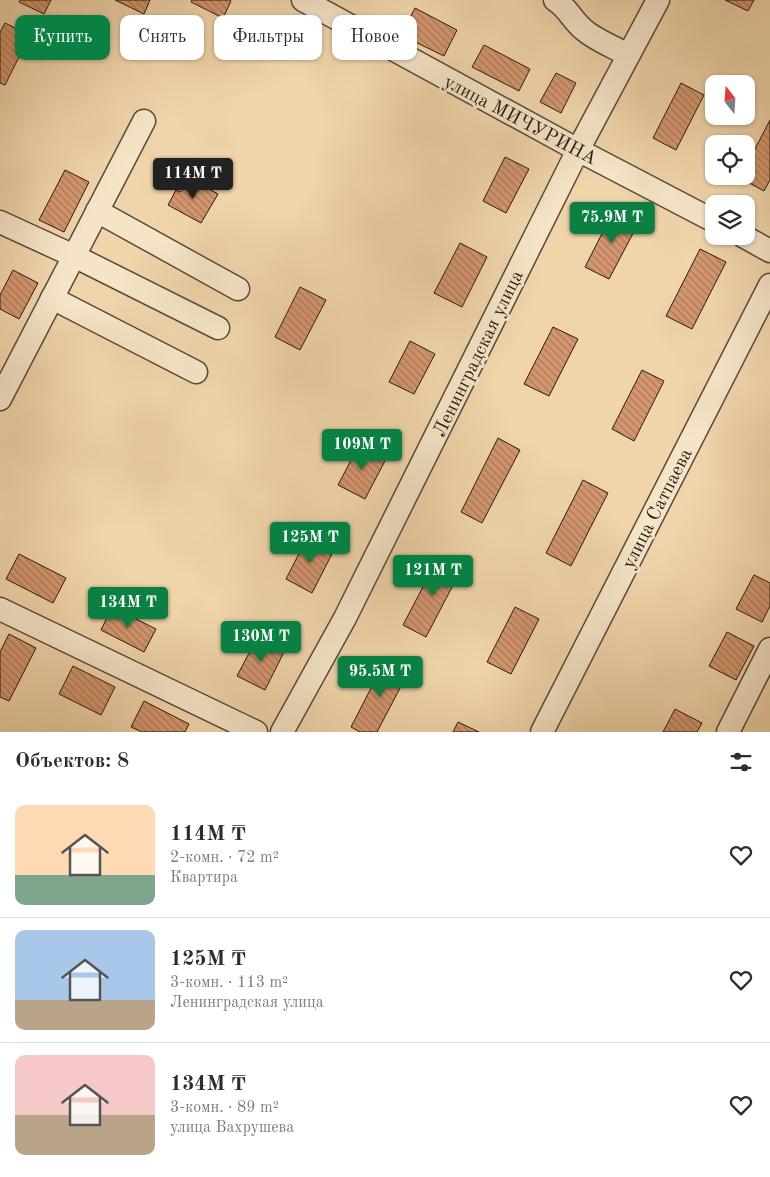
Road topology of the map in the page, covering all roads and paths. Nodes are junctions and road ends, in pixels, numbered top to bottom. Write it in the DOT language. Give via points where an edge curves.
graph roads {
  1 [pos="303,0"];
  2 [pos="555,0"];
  3 [pos="658,0"];
  4 [pos="628,55"];
  5 [pos="144,121"];
  6 [pos="578,150"];
  7 [pos="97,211"];
  8 [pos="705,216"];
  9 [pos="0,222"];
  10 [pos="755,242"];
  11 [pos="770,250"];
  12 [pos="74,256"];
  13 [pos="770,285"];
  14 [pos="238,290"];
  15 [pos="52,298"];
  16 [pos="218,328"];
  17 [pos="196,372"];
  18 [pos="0,399"];
  19 [pos="0,609"];
  20 [pos="770,649"];
  21 [pos="256,732"];
  22 [pos="282,732"];
  23 [pos="542,732"];
  24 [pos="728,732"];
  1 -- 6 [label="street, улица МИЧУРИНА"];
  2 -- 4 [label="street" via="585,31"];
  3 -- 4 [label="street, Ленинградская улица"];
  4 -- 6 [label="street, Ленинградская улица"];
  5 -- 7 [label="street"];
  6 -- 8 [label="street, улица МИЧУРИНА"];
  6 -- 22 [label="street, Ленинградская улица" via="345,618"];
  7 -- 12 [label="street"];
  7 -- 14 [label="street"];
  9 -- 12 [label="street"];
  10 -- 11 [label="street"];
  12 -- 15 [label="street"];
  12 -- 16 [label="street"];
  13 -- 23 [label="street, улица Сатпаева"];
  15 -- 17 [label="street"];
  15 -- 18 [label="street"];
  19 -- 21 [label="street"];
  20 -- 24 [label="street"];
}
